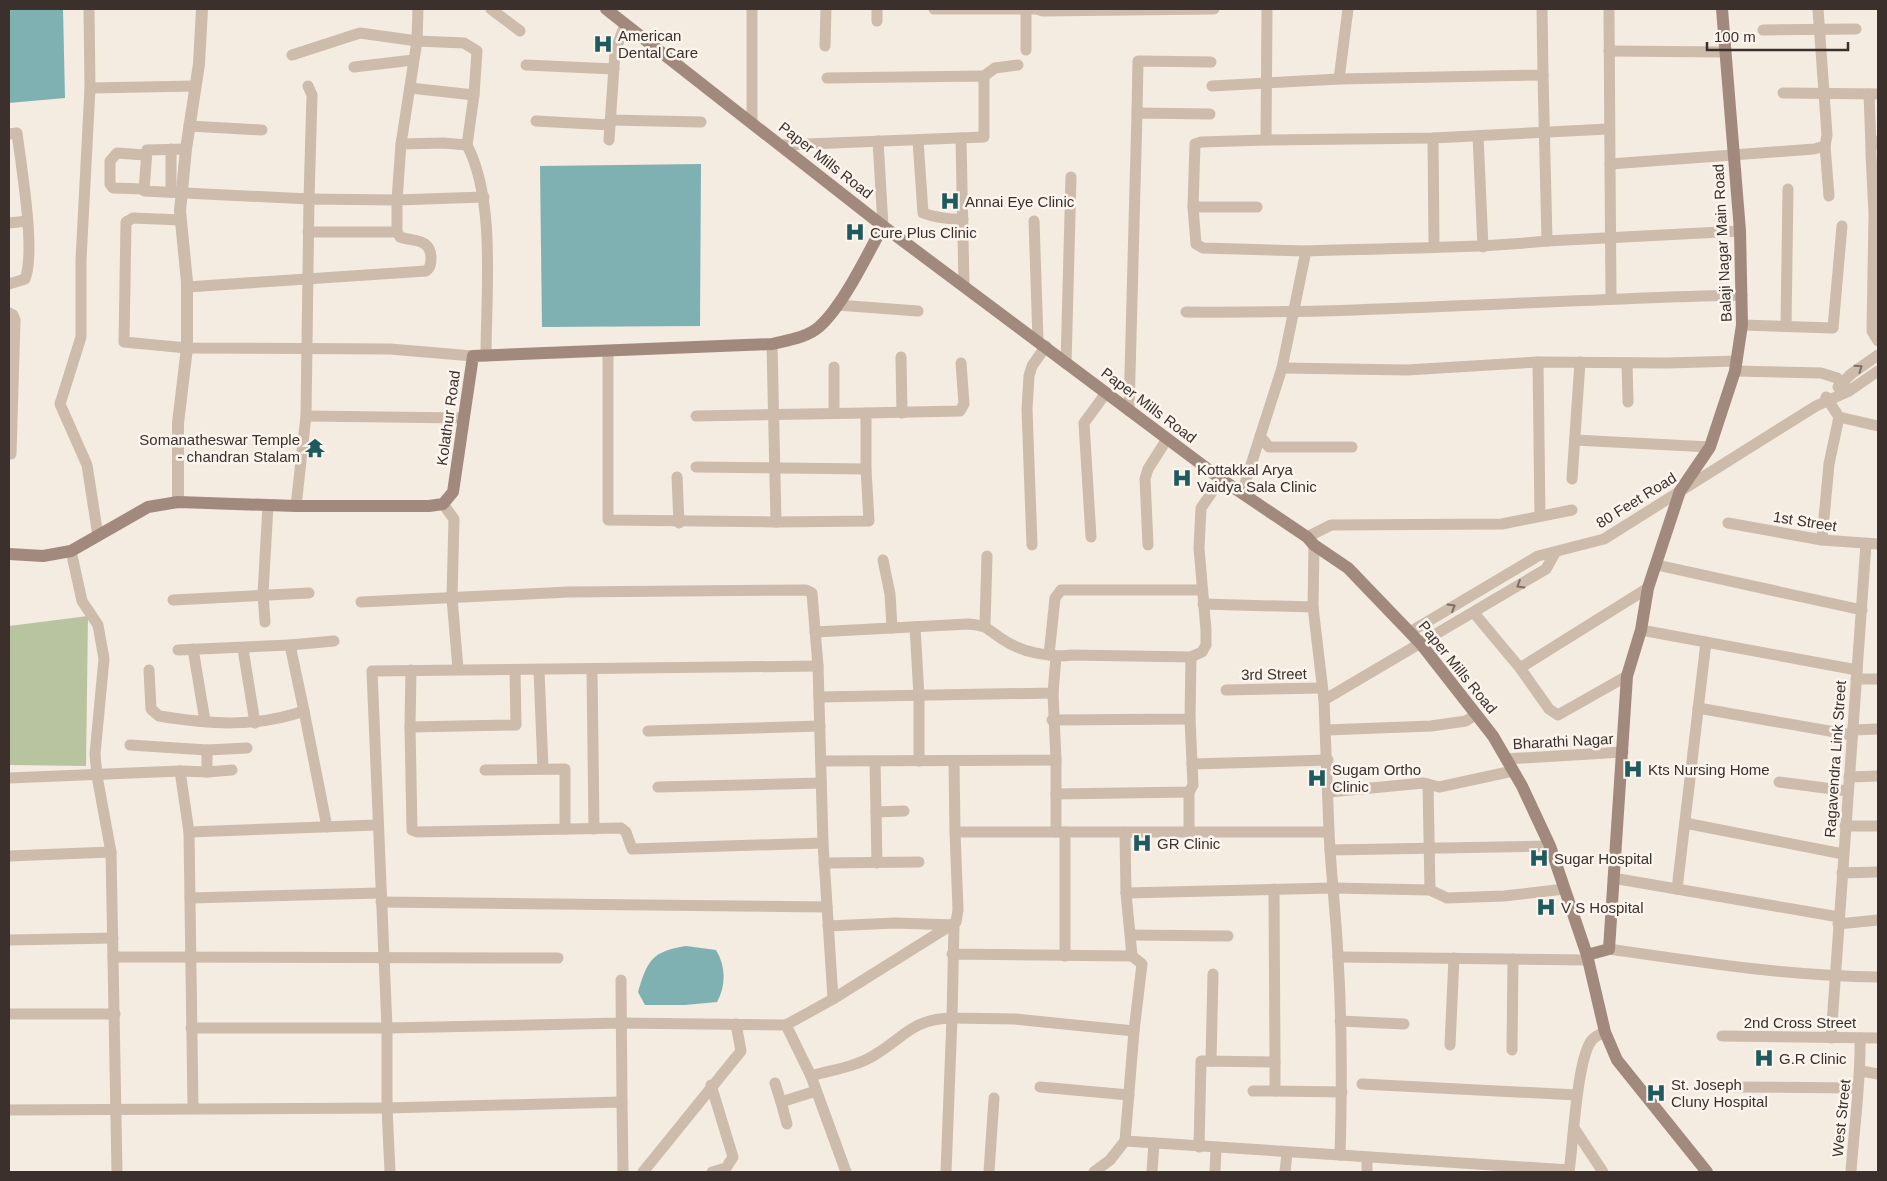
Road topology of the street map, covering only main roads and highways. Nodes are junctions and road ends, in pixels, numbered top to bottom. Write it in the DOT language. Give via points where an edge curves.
graph roads {
  1 [pos="606,9"];
  2 [pos="1722,9"];
  3 [pos="884,226"];
  4 [pos="9,554"];
  5 [pos="1588,958"];
  6 [pos="1706,1172"];
  1 -- 3 [label="main road, Paper Mills Road"];
  2 -- 5 [label="main road, Balaji Nagar Main Road" via="1740,231 1742,325 1736,366 1710,447 1680,491 1648,588 1628,676 1609,949"];
  3 -- 4 [label="main road, Kolathur Road" via="837,305 819,327 802,336 772,344 479,356 464,418 453,492 443,504 296,506 178,502 148,507 71,552 43,556"];
  3 -- 5 [label="main road, Paper Mills Road" via="1220,479 1348,568 1410,632 1493,736 1513,770 1550,846"];
  5 -- 6 [label="main road, Paper Mills Road" via="1605,1032 1617,1060"];
}
